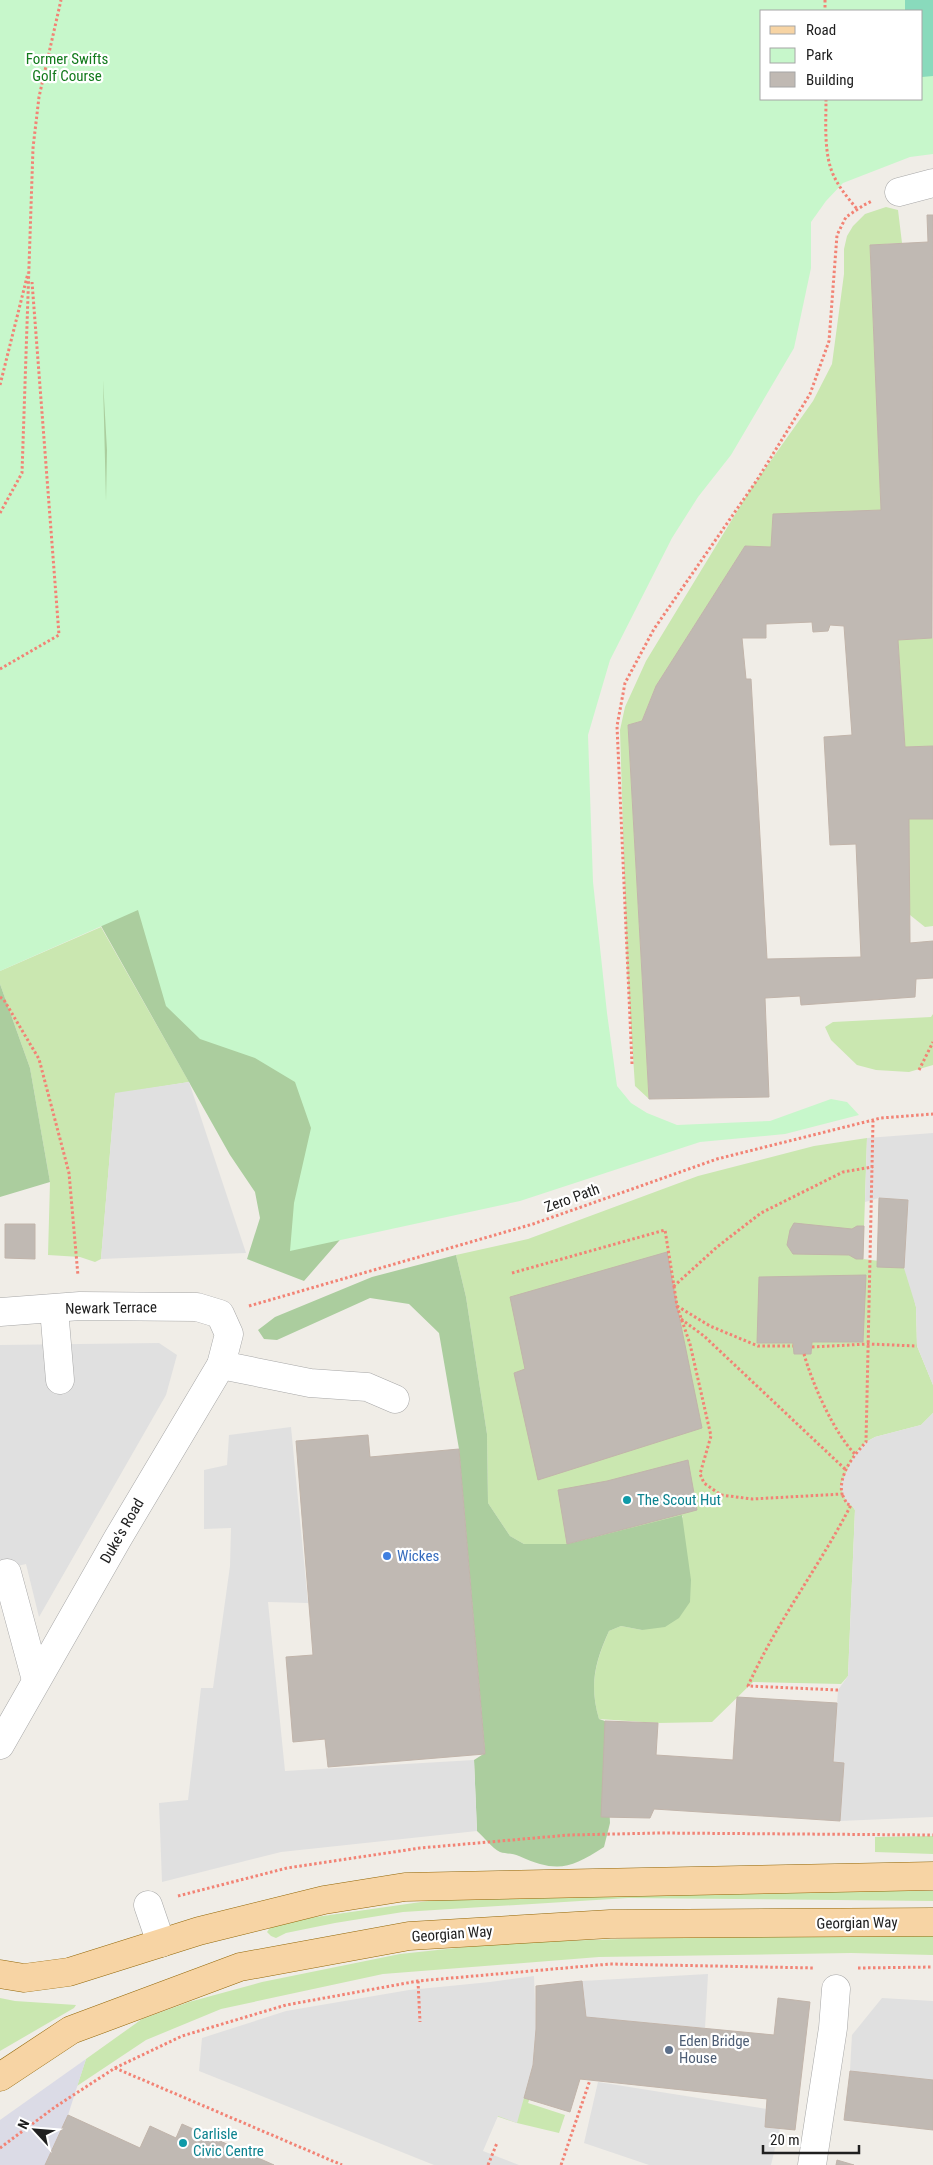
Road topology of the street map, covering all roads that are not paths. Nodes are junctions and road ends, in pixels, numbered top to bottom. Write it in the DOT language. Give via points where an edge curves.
graph roads {
  1 [pos="933,183"];
  2 [pos="899,192"];
  3 [pos="67,1308"];
  4 [pos="0,1312"];
  5 [pos="220,1314"];
  6 [pos="221,1365"];
  7 [pos="60,1380"];
  8 [pos="395,1399"];
  9 [pos="7,1573"];
  10 [pos="36,1680"];
  11 [pos="0,1745"];
  12 [pos="933,1876"];
  13 [pos="148,1905"];
  14 [pos="933,1922"];
  15 [pos="160,1943"];
  16 [pos="0,1974"];
  17 [pos="837,1975"];
  18 [pos="0,2077"];
  19 [pos="812,2165"];
  1 -- 2 [label="street"];
  3 -- 4 [label="street, Newark Terrace"];
  3 -- 5 [label="street, Newark Terrace" via="197,1307"];
  3 -- 7 [label="street"];
  5 -- 6 [label="street, Duke's Road" via="229,1334"];
  6 -- 8 [label="street" via="310,1384 367,1387"];
  6 -- 10 [label="street, Duke's Road"];
  9 -- 10 [label="street"];
  10 -- 11 [label="street, Duke's Road"];
  12 -- 15 [label="main road" via="405,1887 324,1900"];
  13 -- 15 [label="street"];
  14 -- 18 [label="main road, Georgian Way" via="610,1924 410,1936 240,1967 71,2030"];
  15 -- 16 [label="main road" via="70,1972 24,1978"];
  17 -- 19 [label="street" via="833,2028"];
}
